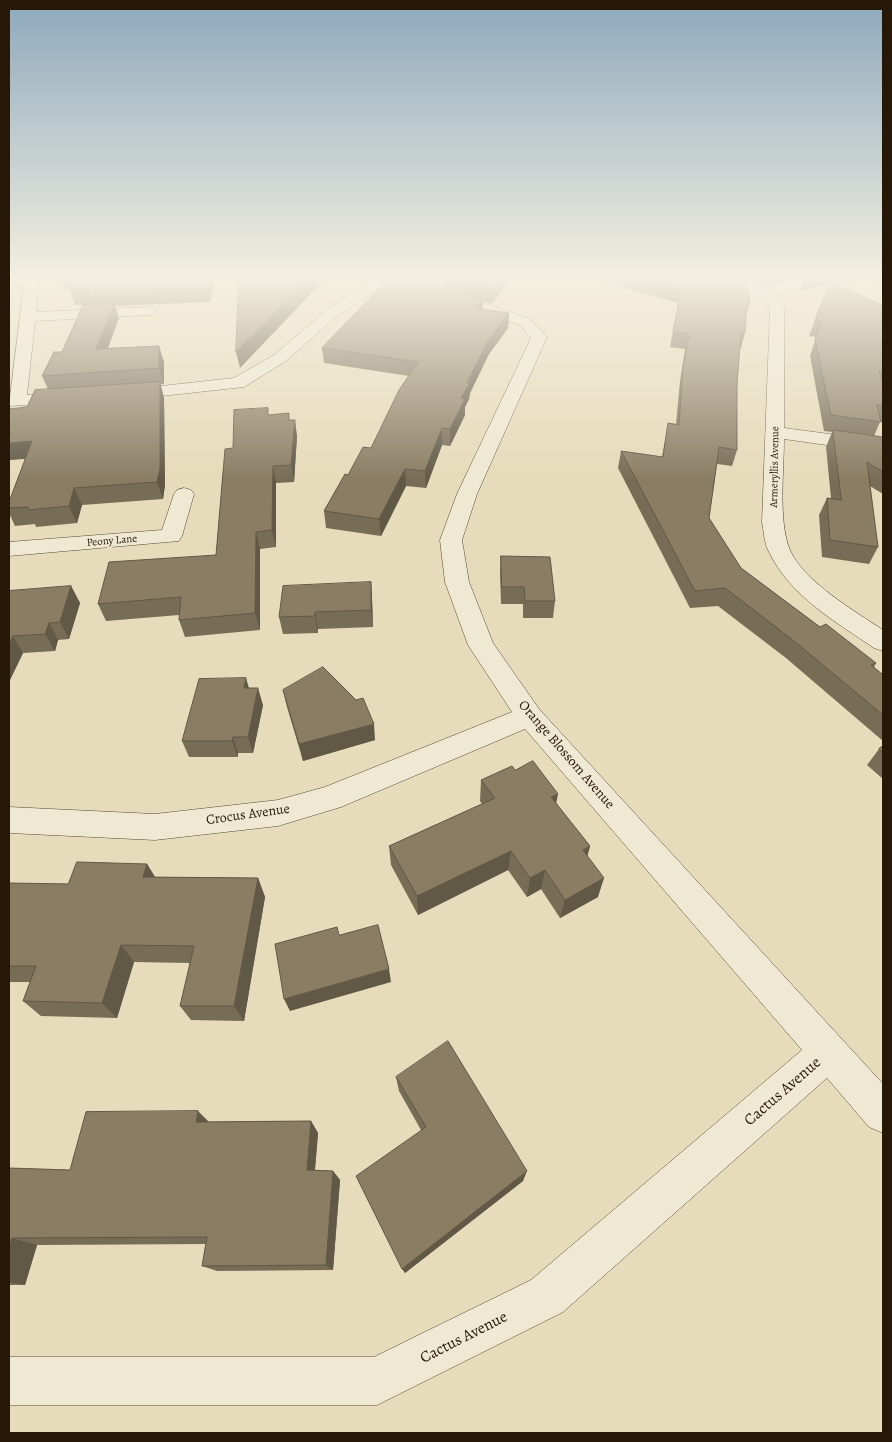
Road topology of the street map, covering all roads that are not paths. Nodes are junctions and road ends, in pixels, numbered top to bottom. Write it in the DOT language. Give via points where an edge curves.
graph roads {
  1 [pos="23,345"];
  2 [pos="295,345"];
  3 [pos="535,345"];
  4 [pos="777,345"];
  5 [pos="87,396"];
  6 [pos="106,396"];
  7 [pos="14,400"];
  8 [pos="776,432"];
  9 [pos="883,447"];
  10 [pos="184,494"];
  11 [pos="9,549"];
  12 [pos="883,642"];
  13 [pos="529,716"];
  14 [pos="9,820"];
  15 [pos="828,1052"];
  16 [pos="883,1113"];
  17 [pos="9,1381"];
  1 -- 7 [label="street"];
  2 -- 6 [label="street" via="238,383"];
  3 -- 13 [label="street, Orange Blossom Avenue" via="467,494 451,540 457,582 481,645"];
  4 -- 8 [label="street, Armeryllis Avenue"];
  5 -- 7 [label="street"];
  8 -- 9 [label="street"];
  8 -- 12 [label="street, Armeryllis Avenue" via="774,522 780,552 798,577 816,593"];
  10 -- 11 [label="street, Peony Lane" via="171,536"];
  13 -- 14 [label="street, Crocus Avenue" via="330,798 278,814 155,827"];
  13 -- 15 [label="street, Orange Blossom Avenue"];
  15 -- 16 [label="street, Orange Blossom Avenue"];
  15 -- 17 [label="street, Cactus Avenue" via="547,1296 377,1381"];
}
